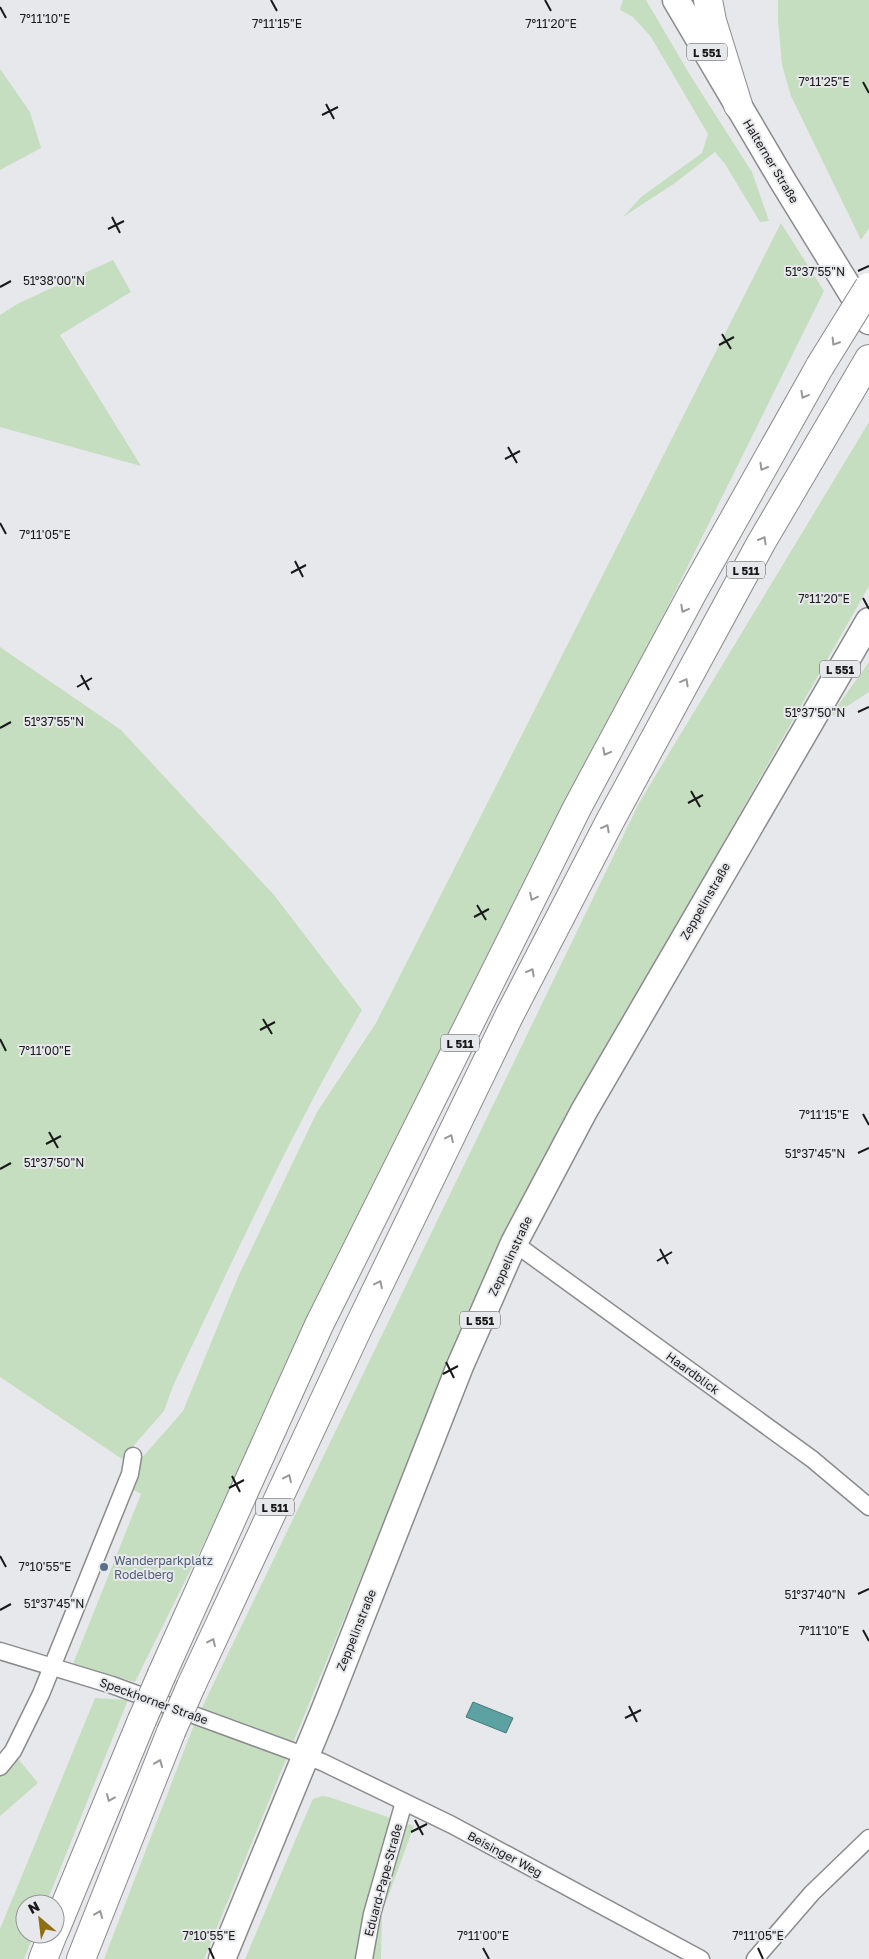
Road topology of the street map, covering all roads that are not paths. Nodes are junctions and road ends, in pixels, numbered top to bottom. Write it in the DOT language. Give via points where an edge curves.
graph roads {
  1 [pos="676,0"];
  2 [pos="708,0"];
  3 [pos="738,105"];
  4 [pos="869,287"];
  5 [pos="869,321"];
  6 [pos="869,358"];
  7 [pos="869,377"];
  8 [pos="842,410"];
  9 [pos="869,620"];
  10 [pos="514,1243"];
  11 [pos="132,1456"];
  12 [pos="869,1507"];
  13 [pos="0,1651"];
  14 [pos="51,1667"];
  15 [pos="306,1755"];
  16 [pos="0,1767"];
  17 [pos="404,1802"];
  18 [pos="869,1838"];
  19 [pos="65,1906"];
  20 [pos="49,1944"];
  21 [pos="44,1959"];
  22 [pos="81,1959"];
  23 [pos="222,1959"];
  24 [pos="364,1959"];
  25 [pos="701,1959"];
  26 [pos="756,1959"];
  1 -- 3 [label="main road, Halterner Straße / L 551"];
  2 -- 3 [label="highway"];
  3 -- 5 [label="main road, Halterner Straße / L 551"];
  4 -- 19 [label="highway, L 511, one-way, bridge" via="820,366 693,592 577,808 319,1325 162,1674"];
  6 -- 8 [label="highway, L 511"];
  7 -- 8 [label="highway"];
  22 -- 8 [label="highway, L 511, one-way, bridge" via="171,1732 358,1328 508,1016 761,543"];
  9 -- 10 [label="main road, Zeppelinstraße / L 551" via="589,1103"];
  10 -- 12 [label="street, Haardblick" via="812,1459"];
  10 -- 15 [label="main road, Zeppelinstraße / L 551" via="460,1366"];
  11 -- 14 [label="street" via="130,1474"];
  13 -- 14 [label="street, Speckhorner Straße"];
  14 -- 15 [label="street, Speckhorner Straße" via="112,1685"];
  14 -- 16 [label="street" via="13,1751"];
  15 -- 17 [label="street, Beisinger Weg"];
  15 -- 23 [label="main road, Zeppelinstraße / L 551"];
  17 -- 24 [label="street, Eduard-Pape-Straße" via="372,1914"];
  17 -- 25 [label="street, Beisinger Weg"];
  18 -- 26 [label="street" via="812,1893"];
  20 -- 21 [label="highway"];
}
